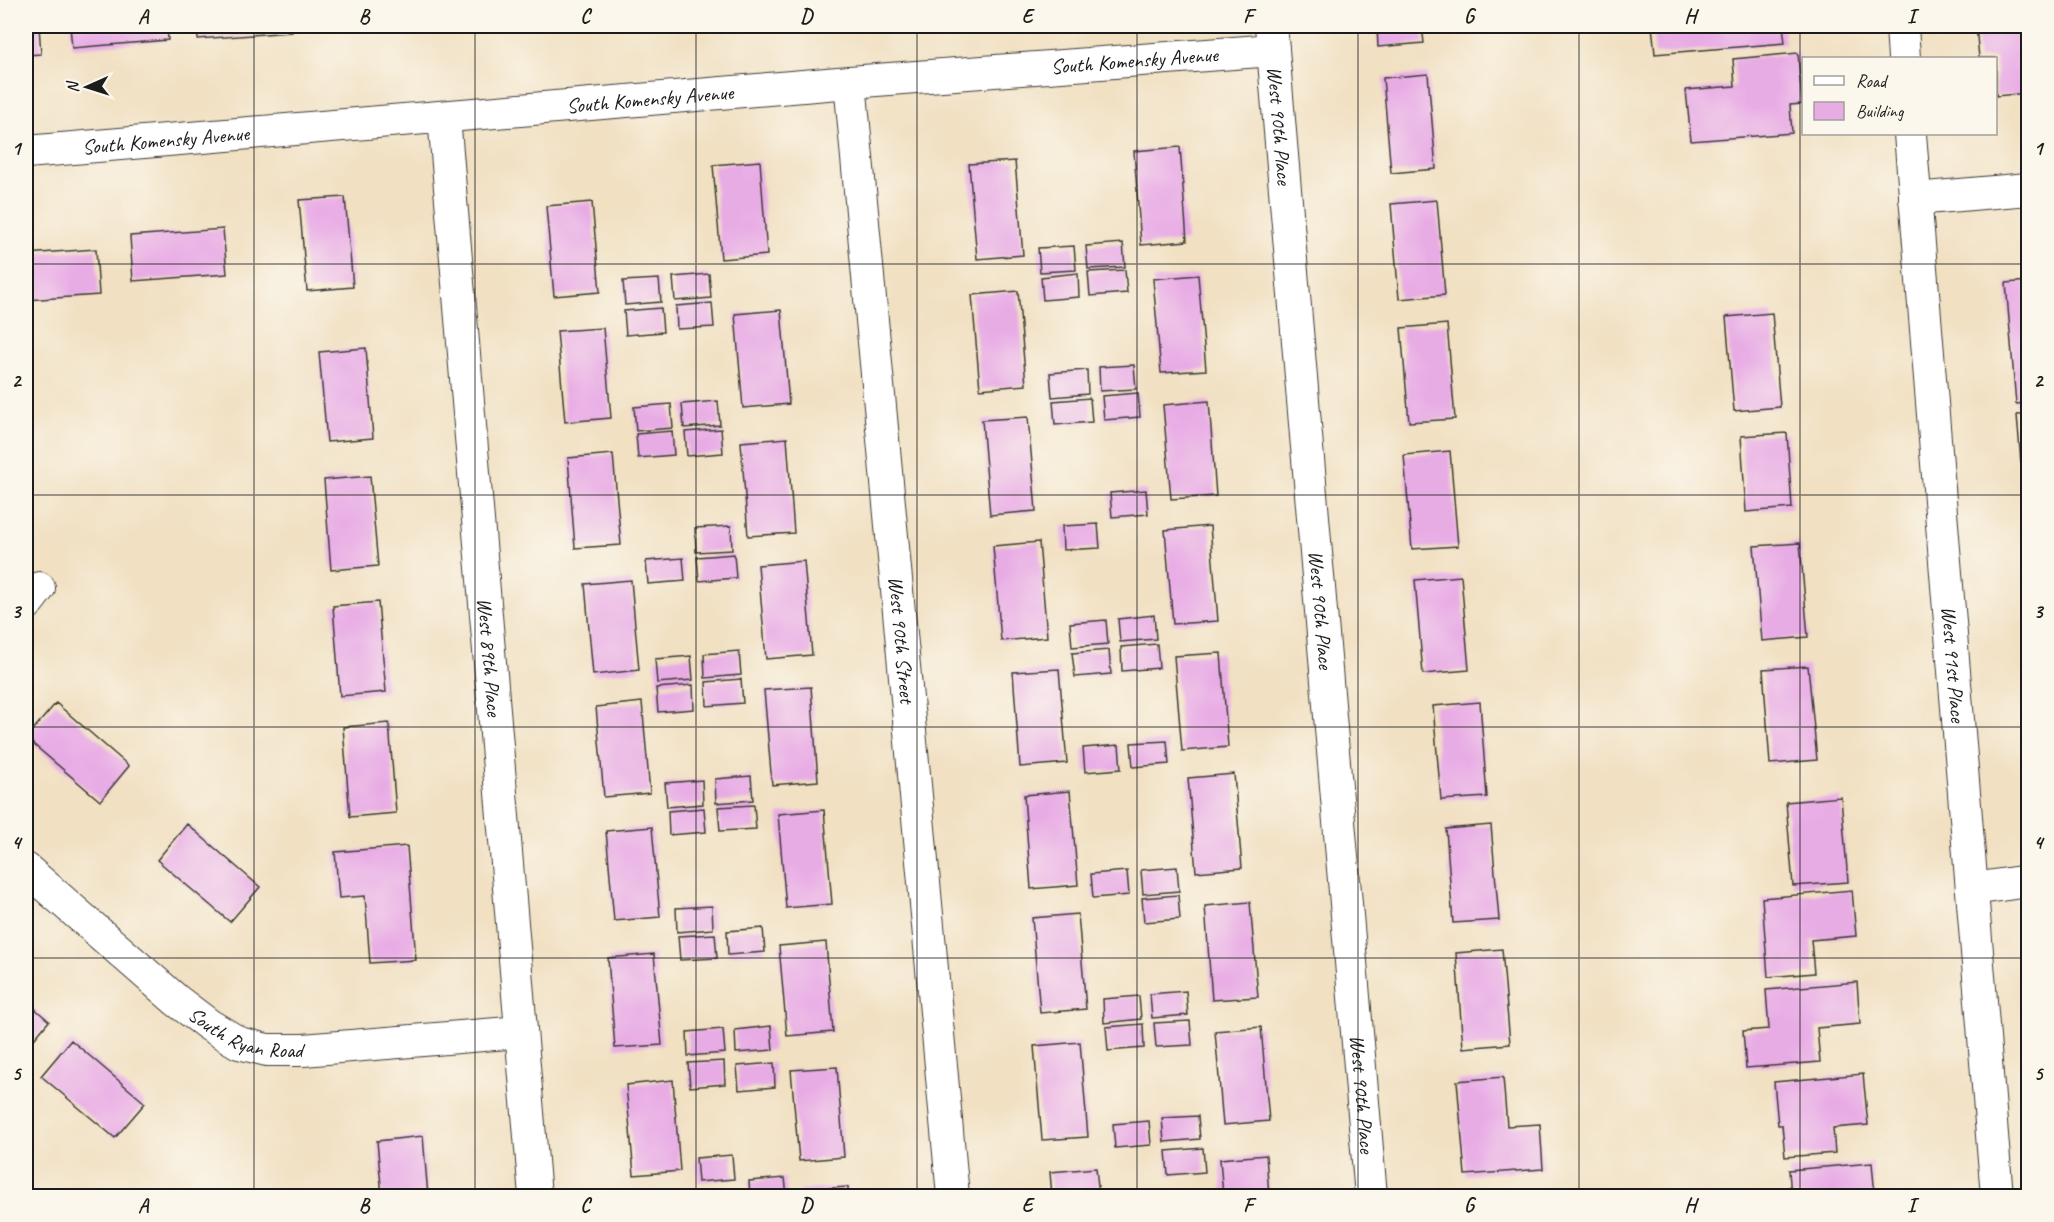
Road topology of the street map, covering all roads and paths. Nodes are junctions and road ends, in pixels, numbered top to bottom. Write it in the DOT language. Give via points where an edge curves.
graph roads {
  1 [pos="1902,26"];
  2 [pos="1272,38"];
  3 [pos="1904,57"];
  4 [pos="850,82"];
  5 [pos="444,117"];
  6 [pos="1910,135"];
  7 [pos="26,152"];
  8 [pos="2028,189"];
  9 [pos="1916,199"];
  10 [pos="26,869"];
  11 [pos="2028,881"];
  12 [pos="1973,889"];
  13 [pos="520,1032"];
  14 [pos="535,1197"];
  15 [pos="953,1197"];
  16 [pos="1371,1197"];
  17 [pos="1997,1197"];
  1 -- 3 [label="street"];
  2 -- 4 [label="street, South Komensky Avenue"];
  2 -- 16 [label="street, West 90th Place"];
  4 -- 5 [label="street, South Komensky Avenue"];
  4 -- 15 [label="street, West 90th Street"];
  5 -- 7 [label="street, South Komensky Avenue"];
  5 -- 13 [label="street, West 89th Place"];
  6 -- 9 [label="street, West 91st Place"];
  8 -- 9 [label="street"];
  9 -- 12 [label="street, West 91st Place"];
  10 -- 13 [label="street, South Ryan Road" via="176,1000 239,1043 267,1050 303,1050"];
  11 -- 12 [label="street"];
  12 -- 17 [label="street, West 91st Place"];
  13 -- 14 [label="street, West 89th Place"];
}
